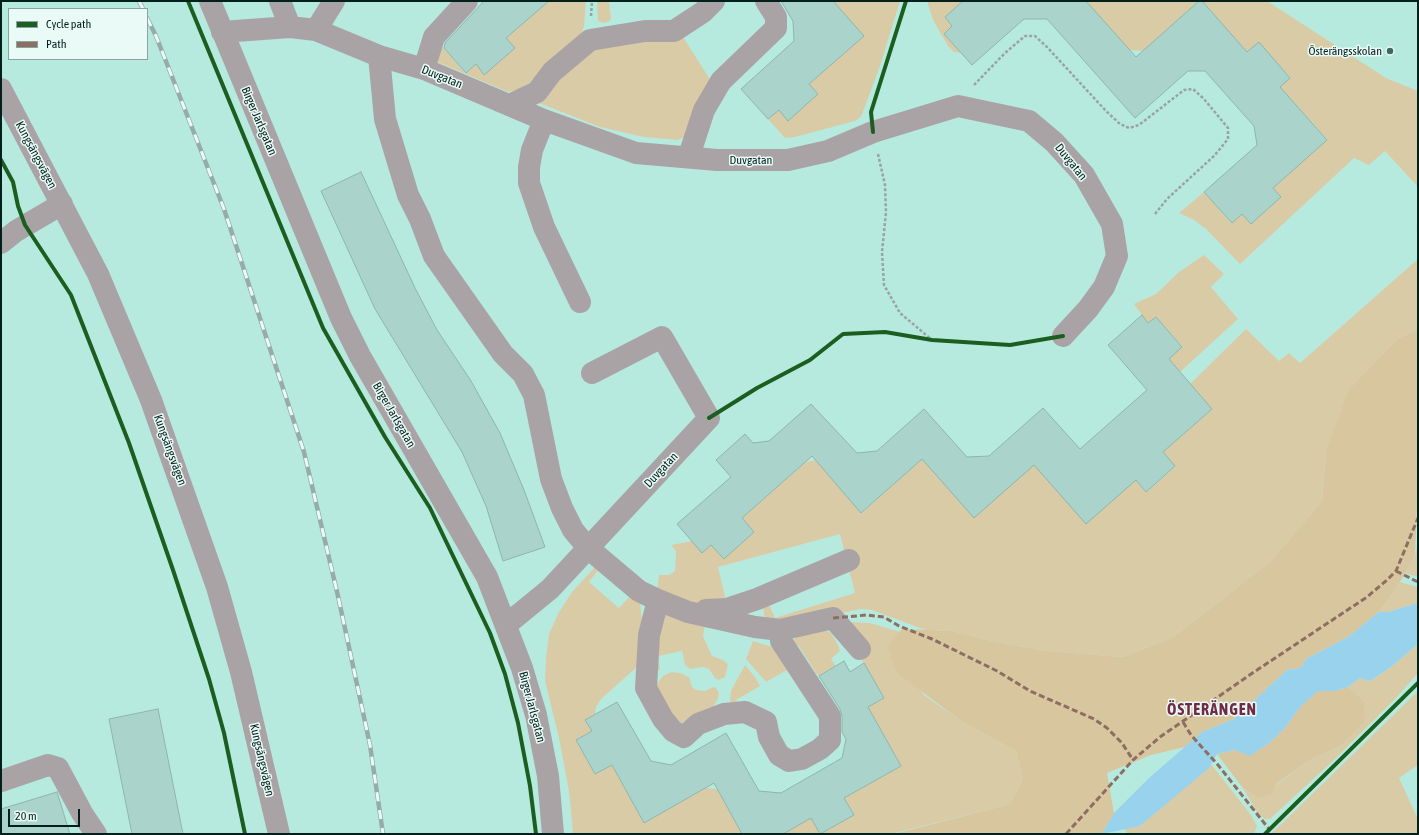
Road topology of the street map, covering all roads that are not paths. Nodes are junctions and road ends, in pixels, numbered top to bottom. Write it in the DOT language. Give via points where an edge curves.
graph roads {
  1 [pos="210,1"];
  2 [pos="280,1"];
  3 [pos="334,1"];
  4 [pos="467,1"];
  5 [pos="714,1"];
  6 [pos="766,1"];
  7 [pos="290,26"];
  8 [pos="316,30"];
  9 [pos="222,32"];
  10 [pos="380,56"];
  11 [pos="424,69"];
  12 [pos="1,89"];
  13 [pos="510,105"];
  14 [pos="544,120"];
  15 [pos="689,156"];
  16 [pos="62,204"];
  17 [pos="1,243"];
  18 [pos="580,302"];
  19 [pos="1063,336"];
  20 [pos="592,373"];
  21 [pos="588,548"];
  22 [pos="849,560"];
  23 [pos="658,600"];
  24 [pos="688,612"];
  25 [pos="506,625"];
  26 [pos="780,630"];
  27 [pos="860,649"];
  28 [pos="1,781"];
  29 [pos="96,834"];
  30 [pos="279,834"];
  31 [pos="553,834"];
  1 -- 9 [label="street, Birger Jarlsgatan"];
  2 -- 7 [label="street"];
  3 -- 8 [label="street"];
  4 -- 11 [label="street" via="434,37"];
  5 -- 13 [label="street" via="703,12 674,31 645,31 590,40 552,72 537,92"];
  6 -- 15 [label="street" via="776,17 776,28 721,81 704,110"];
  7 -- 8 [label="street, Duvgatan"];
  7 -- 9 [label="street, Duvgatan"];
  8 -- 10 [label="street, Duvgatan"];
  9 -- 25 [label="street, Birger Jarlsgatan" via="344,324 487,577"];
  10 -- 11 [label="street, Duvgatan"];
  10 -- 21 [label="street" via="385,119 408,195 434,256 503,354 524,374 534,395 551,479 573,530"];
  11 -- 13 [label="street, Duvgatan"];
  12 -- 16 [label="street, Kungsängsvägen"];
  13 -- 14 [label="street, Duvgatan"];
  14 -- 15 [label="street, Duvgatan" via="636,152"];
  14 -- 18 [label="street" via="532,150 529,183 544,227"];
  15 -- 19 [label="street, Duvgatan" via="717,160 788,160 828,151 873,132 958,106 1029,121 1054,142 1084,175 1112,224 1117,256 1104,287"];
  16 -- 17 [label="street" via="20,228"];
  16 -- 30 [label="street, Kungsängsvägen" via="98,274 151,400 191,508 241,672"];
  20 -- 21 [label="street, Duvgatan" via="662,337 710,418"];
  21 -- 23 [label="street" via="639,592"];
  21 -- 25 [label="street, Duvgatan" via="550,589"];
  22 -- 24 [label="street" via="727,609"];
  23 -- 24 [label="street"];
  23 -- 26 [label="street" via="649,635 646,688 663,720 673,731 684,737 698,724 724,714 745,712 766,722 769,737 779,755 789,761 802,759 830,740 830,716 781,641"];
  24 -- 26 [label="street"];
  25 -- 31 [label="street, Birger Jarlsgatan" via="536,715 548,776"];
  26 -- 27 [label="street" via="833,618"];
  28 -- 29 [label="street" via="48,765 58,768"];
}
